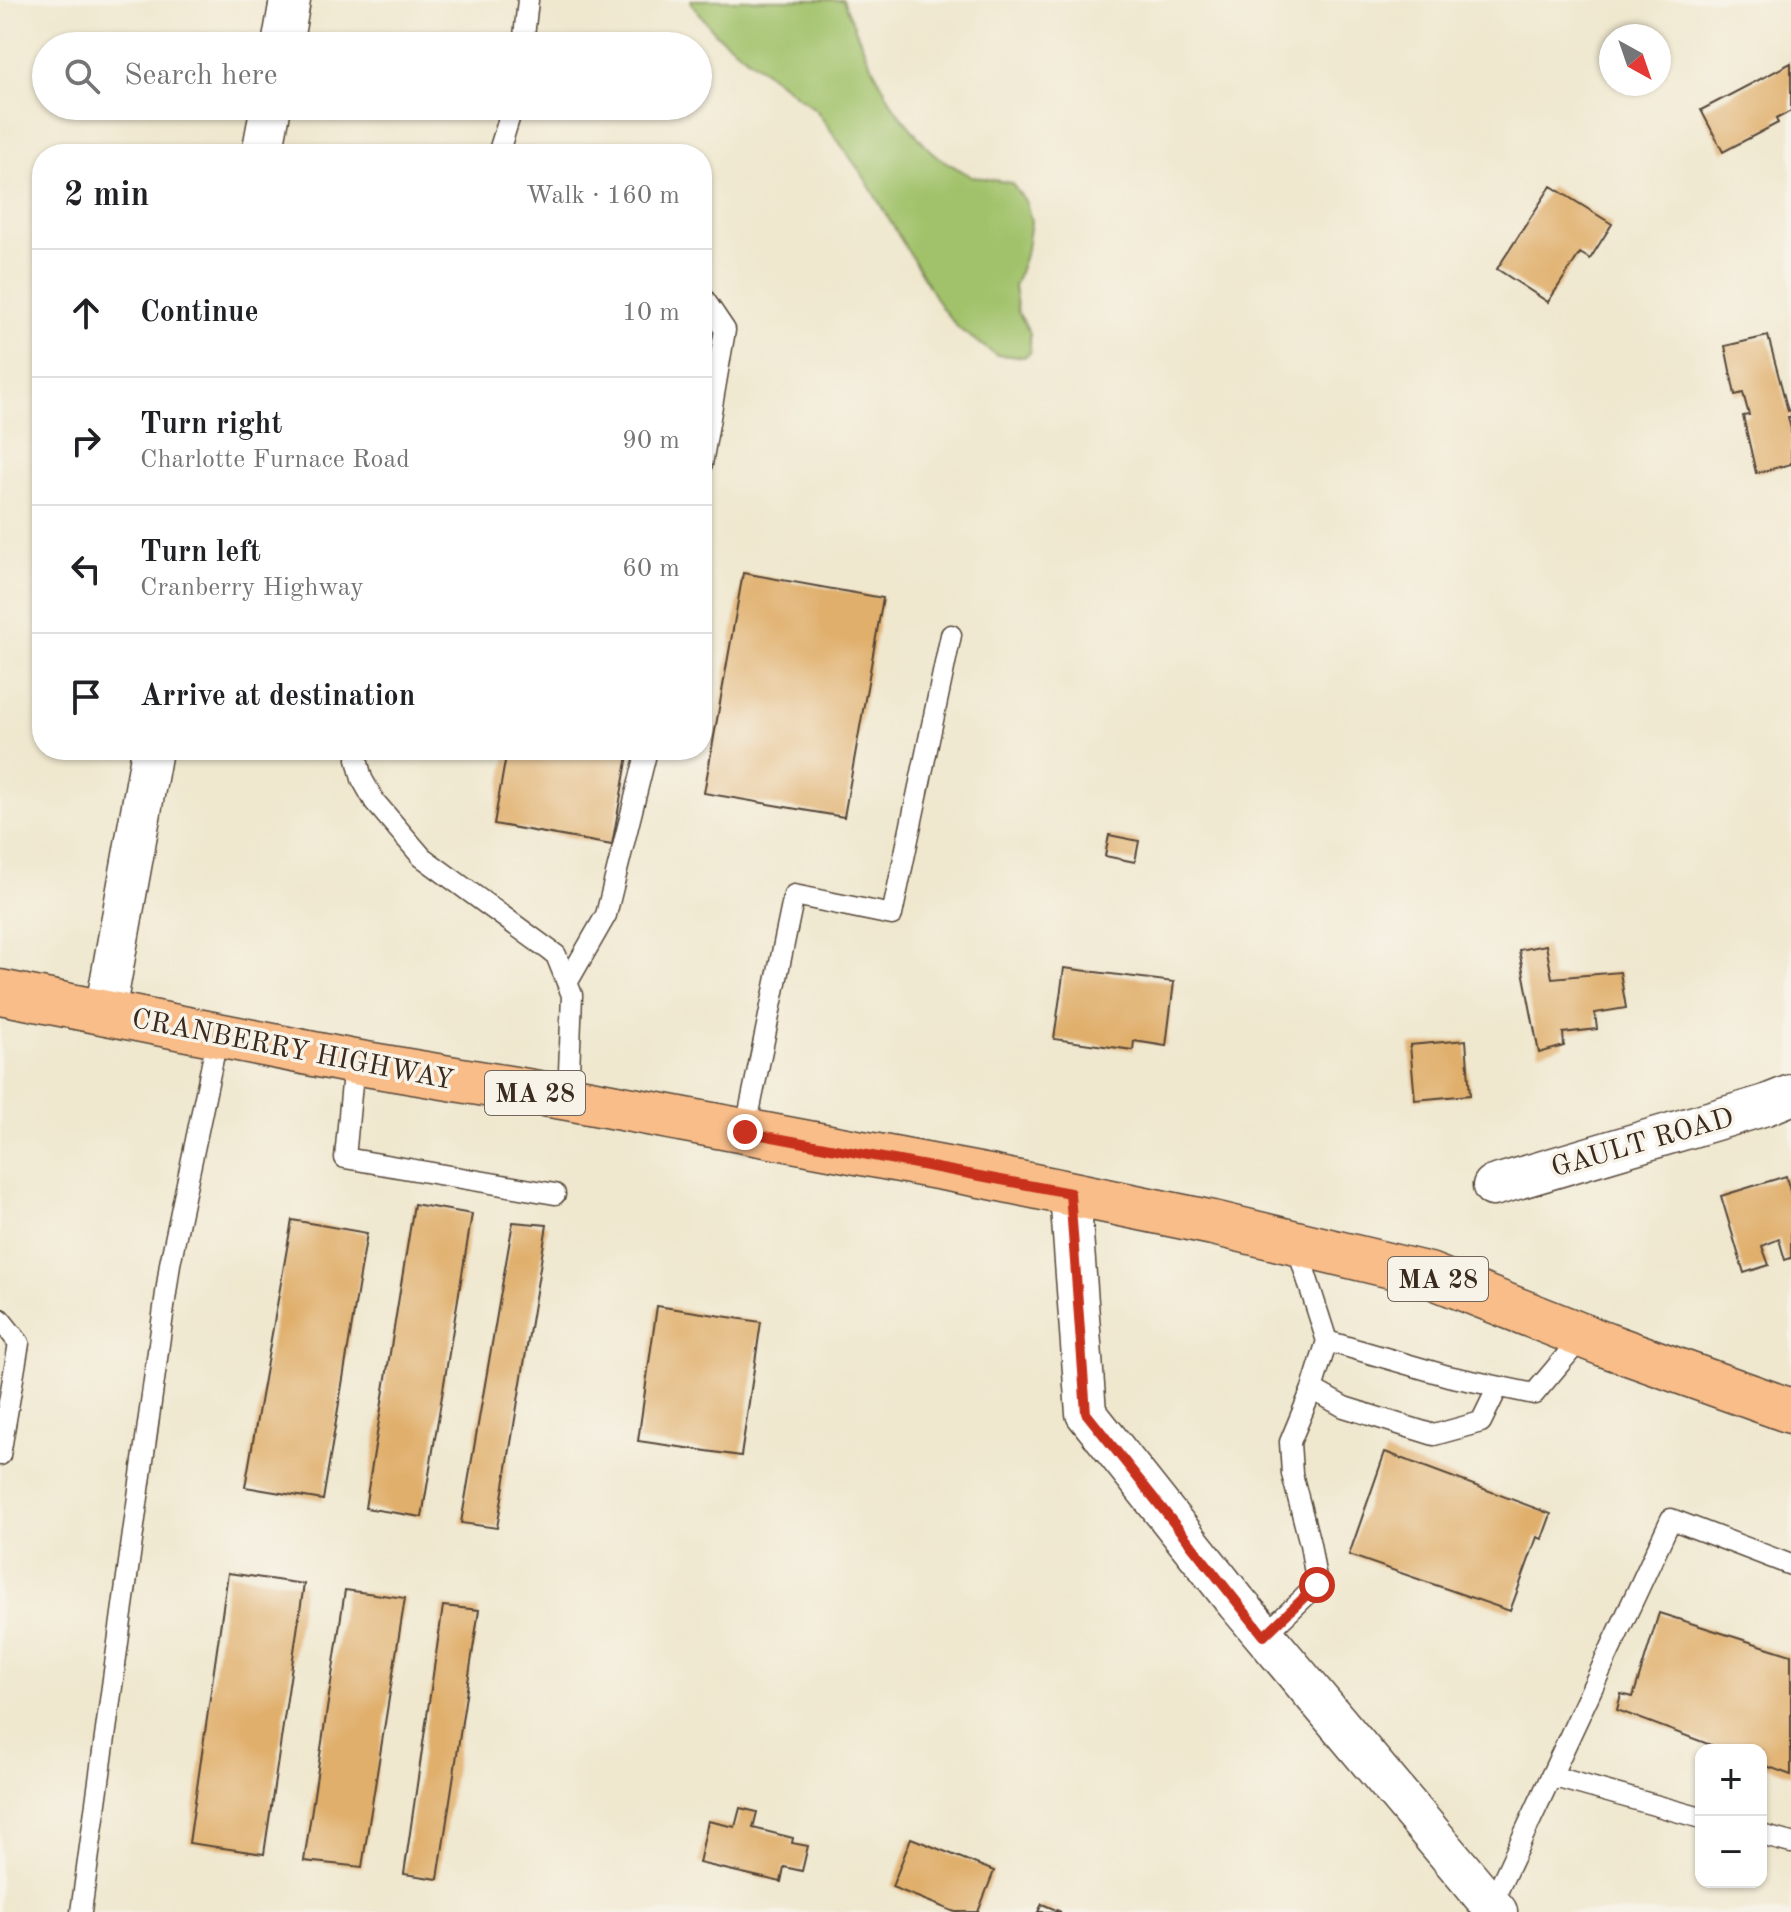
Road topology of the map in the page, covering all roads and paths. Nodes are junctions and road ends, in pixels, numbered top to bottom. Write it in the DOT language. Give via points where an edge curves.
graph roads {
  1 [pos="528,0"];
  2 [pos="297,2"];
  3 [pos="287,32"];
  4 [pos="525,32"];
  5 [pos="268,120"];
  6 [pos="509,120"];
  7 [pos="264,144"];
  8 [pos="501,144"];
  9 [pos="712,311"];
  10 [pos="712,406"];
  11 [pos="951,635"];
  12 [pos="150,760"];
  13 [pos="357,760"];
  14 [pos="645,760"];
  15 [pos="567,983"];
  16 [pos="0,992"];
  17 [pos="105,1012"];
  18 [pos="218,1035"];
  19 [pos="354,1062"];
  20 [pos="1791,1095"];
  21 [pos="568,1098"];
  22 [pos="745,1132"];
  23 [pos="1493,1186"];
  24 [pos="1070,1193"];
  25 [pos="555,1194"];
  26 [pos="1296,1242"];
  27 [pos="0,1319"];
  28 [pos="1583,1336"];
  29 [pos="1327,1341"];
  30 [pos="1498,1387"];
  31 [pos="1312,1389"];
  32 [pos="1791,1411"];
  33 [pos="0,1455"];
  34 [pos="1791,1565"];
  35 [pos="1264,1636"];
  36 [pos="1551,1776"];
  37 [pos="1695,1816"];
  38 [pos="1767,1837"];
  39 [pos="1791,1843"];
  40 [pos="1494,1908"];
  41 [pos="81,1912"];
  1 -- 4 [label="lane"];
  2 -- 3 [label="street"];
  5 -- 7 [label="street"];
  6 -- 8 [label="lane"];
  9 -- 10 [label="lane" via="725,330"];
  11 -- 22 [label="lane" via="892,915 794,895"];
  12 -- 17 [label="street"];
  13 -- 15 [label="lane" via="375,802 422,857 556,955"];
  14 -- 15 [label="lane" via="606,915"];
  15 -- 21 [label="lane" via="572,995"];
  16 -- 17 [label="main road, CRANBERRY HIGHWAY / MA 28"];
  17 -- 18 [label="main road, CRANBERRY HIGHWAY / MA 28"];
  18 -- 19 [label="main road, CRANBERRY HIGHWAY / MA 28"];
  18 -- 41 [label="lane" via="170,1264"];
  19 -- 21 [label="main road, CRANBERRY HIGHWAY / MA 28"];
  19 -- 25 [label="lane" via="345,1158"];
  20 -- 23 [label="street, GAULT ROAD"];
  21 -- 22 [label="main road, CRANBERRY HIGHWAY / MA 28"];
  22 -- 24 [label="main road, CRANBERRY HIGHWAY / MA 28"];
  24 -- 26 [label="main road, CRANBERRY HIGHWAY / MA 28"];
  24 -- 35 [label="street" via="1086,1413"];
  26 -- 28 [label="main road, CRANBERRY HIGHWAY / MA 28" via="1429,1275"];
  26 -- 29 [label="lane"];
  27 -- 33 [label="lane" via="19,1343"];
  28 -- 30 [label="lane" via="1534,1394"];
  28 -- 32 [label="main road, CRANBERRY HIGHWAY / MA 28"];
  29 -- 30 [label="lane"];
  29 -- 31 [label="lane"];
  30 -- 31 [label="lane" via="1481,1422 1434,1435 1344,1407"];
  31 -- 35 [label="lane" via="1290,1442 1317,1585"];
  34 -- 36 [label="lane" via="1671,1519"];
  35 -- 40 [label="street"];
  36 -- 37 [label="lane"];
  36 -- 40 [label="lane"];
  38 -- 39 [label="lane"];
}
